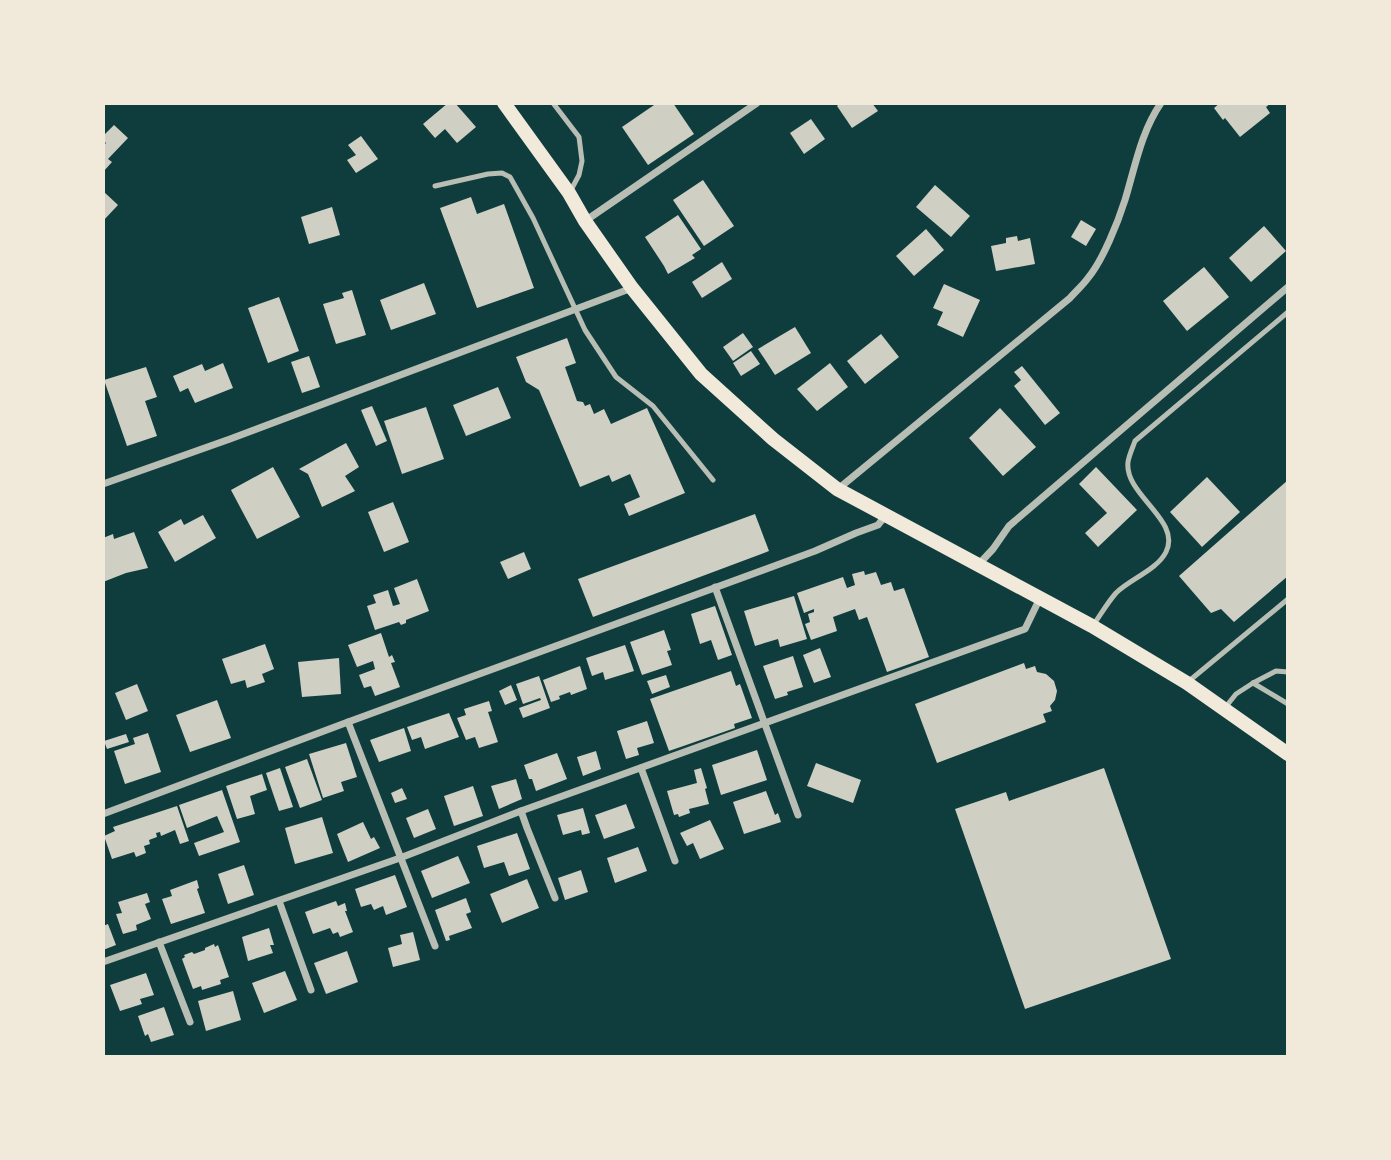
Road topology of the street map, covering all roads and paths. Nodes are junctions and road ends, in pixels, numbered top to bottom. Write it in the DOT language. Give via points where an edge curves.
graph roads {
  1 [pos="504,103"];
  2 [pos="553,103"];
  3 [pos="757,103"];
  4 [pos="1161,103"];
  5 [pos="435,186"];
  6 [pos="569,193"];
  7 [pos="585,221"];
  8 [pos="1288,287"];
  9 [pos="632,288"];
  10 [pos="575,310"];
  11 [pos="1288,312"];
  12 [pos="713,480"];
  13 [pos="103,484"];
  14 [pos="837,489"];
  15 [pos="886,515"];
  16 [pos="979,564"];
  17 [pos="715,587"];
  18 [pos="1040,598"];
  19 [pos="1288,598"];
  20 [pos="1093,626"];
  21 [pos="1288,672"];
  22 [pos="1187,683"];
  23 [pos="1253,683"];
  24 [pos="1288,704"];
  25 [pos="1224,709"];
  26 [pos="348,722"];
  27 [pos="763,724"];
  28 [pos="1288,754"];
  29 [pos="641,768"];
  30 [pos="522,811"];
  31 [pos="103,814"];
  32 [pos="798,815"];
  33 [pos="400,858"];
  34 [pos="676,861"];
  35 [pos="555,898"];
  36 [pos="279,901"];
  37 [pos="159,942"];
  38 [pos="435,946"];
  39 [pos="103,962"];
  40 [pos="311,990"];
  41 [pos="190,1022"];
  1 -- 6 [label="main road"];
  2 -- 6 [label="lane" via="579,137 582,161"];
  3 -- 7 [label="street"];
  4 -- 14 [label="street" via="1143,140 1120,214 1088,278 1070,298"];
  5 -- 10 [label="lane" via="488,174 510,177"];
  6 -- 7 [label="main road"];
  7 -- 9 [label="main road"];
  8 -- 16 [label="street" via="1009,526"];
  9 -- 10 [label="street"];
  9 -- 14 [label="main road" via="701,374"];
  10 -- 12 [label="lane" via="616,377 653,407"];
  10 -- 13 [label="street"];
  11 -- 20 [label="lane" via="1135,441 1128,462 1130,476 1163,522 1169,537 1166,552 1116,593"];
  14 -- 15 [label="main road"];
  15 -- 16 [label="main road"];
  15 -- 17 [label="street" via="878,525"];
  16 -- 18 [label="main road"];
  17 -- 26 [label="street"];
  17 -- 27 [label="street"];
  18 -- 20 [label="main road"];
  18 -- 27 [label="street" via="1025,629"];
  19 -- 22 [label="lane"];
  20 -- 22 [label="main road"];
  21 -- 23 [label="lane" via="1276,671"];
  22 -- 25 [label="main road"];
  23 -- 24 [label="lane"];
  23 -- 25 [label="lane"];
  25 -- 28 [label="main road"];
  26 -- 31 [label="street"];
  26 -- 33 [label="street"];
  27 -- 29 [label="street"];
  27 -- 32 [label="street"];
  29 -- 30 [label="street"];
  29 -- 34 [label="street"];
  30 -- 33 [label="street"];
  30 -- 35 [label="street"];
  33 -- 36 [label="street"];
  33 -- 38 [label="street"];
  36 -- 37 [label="street"];
  36 -- 40 [label="street"];
  37 -- 39 [label="street"];
  37 -- 41 [label="street"];
}
